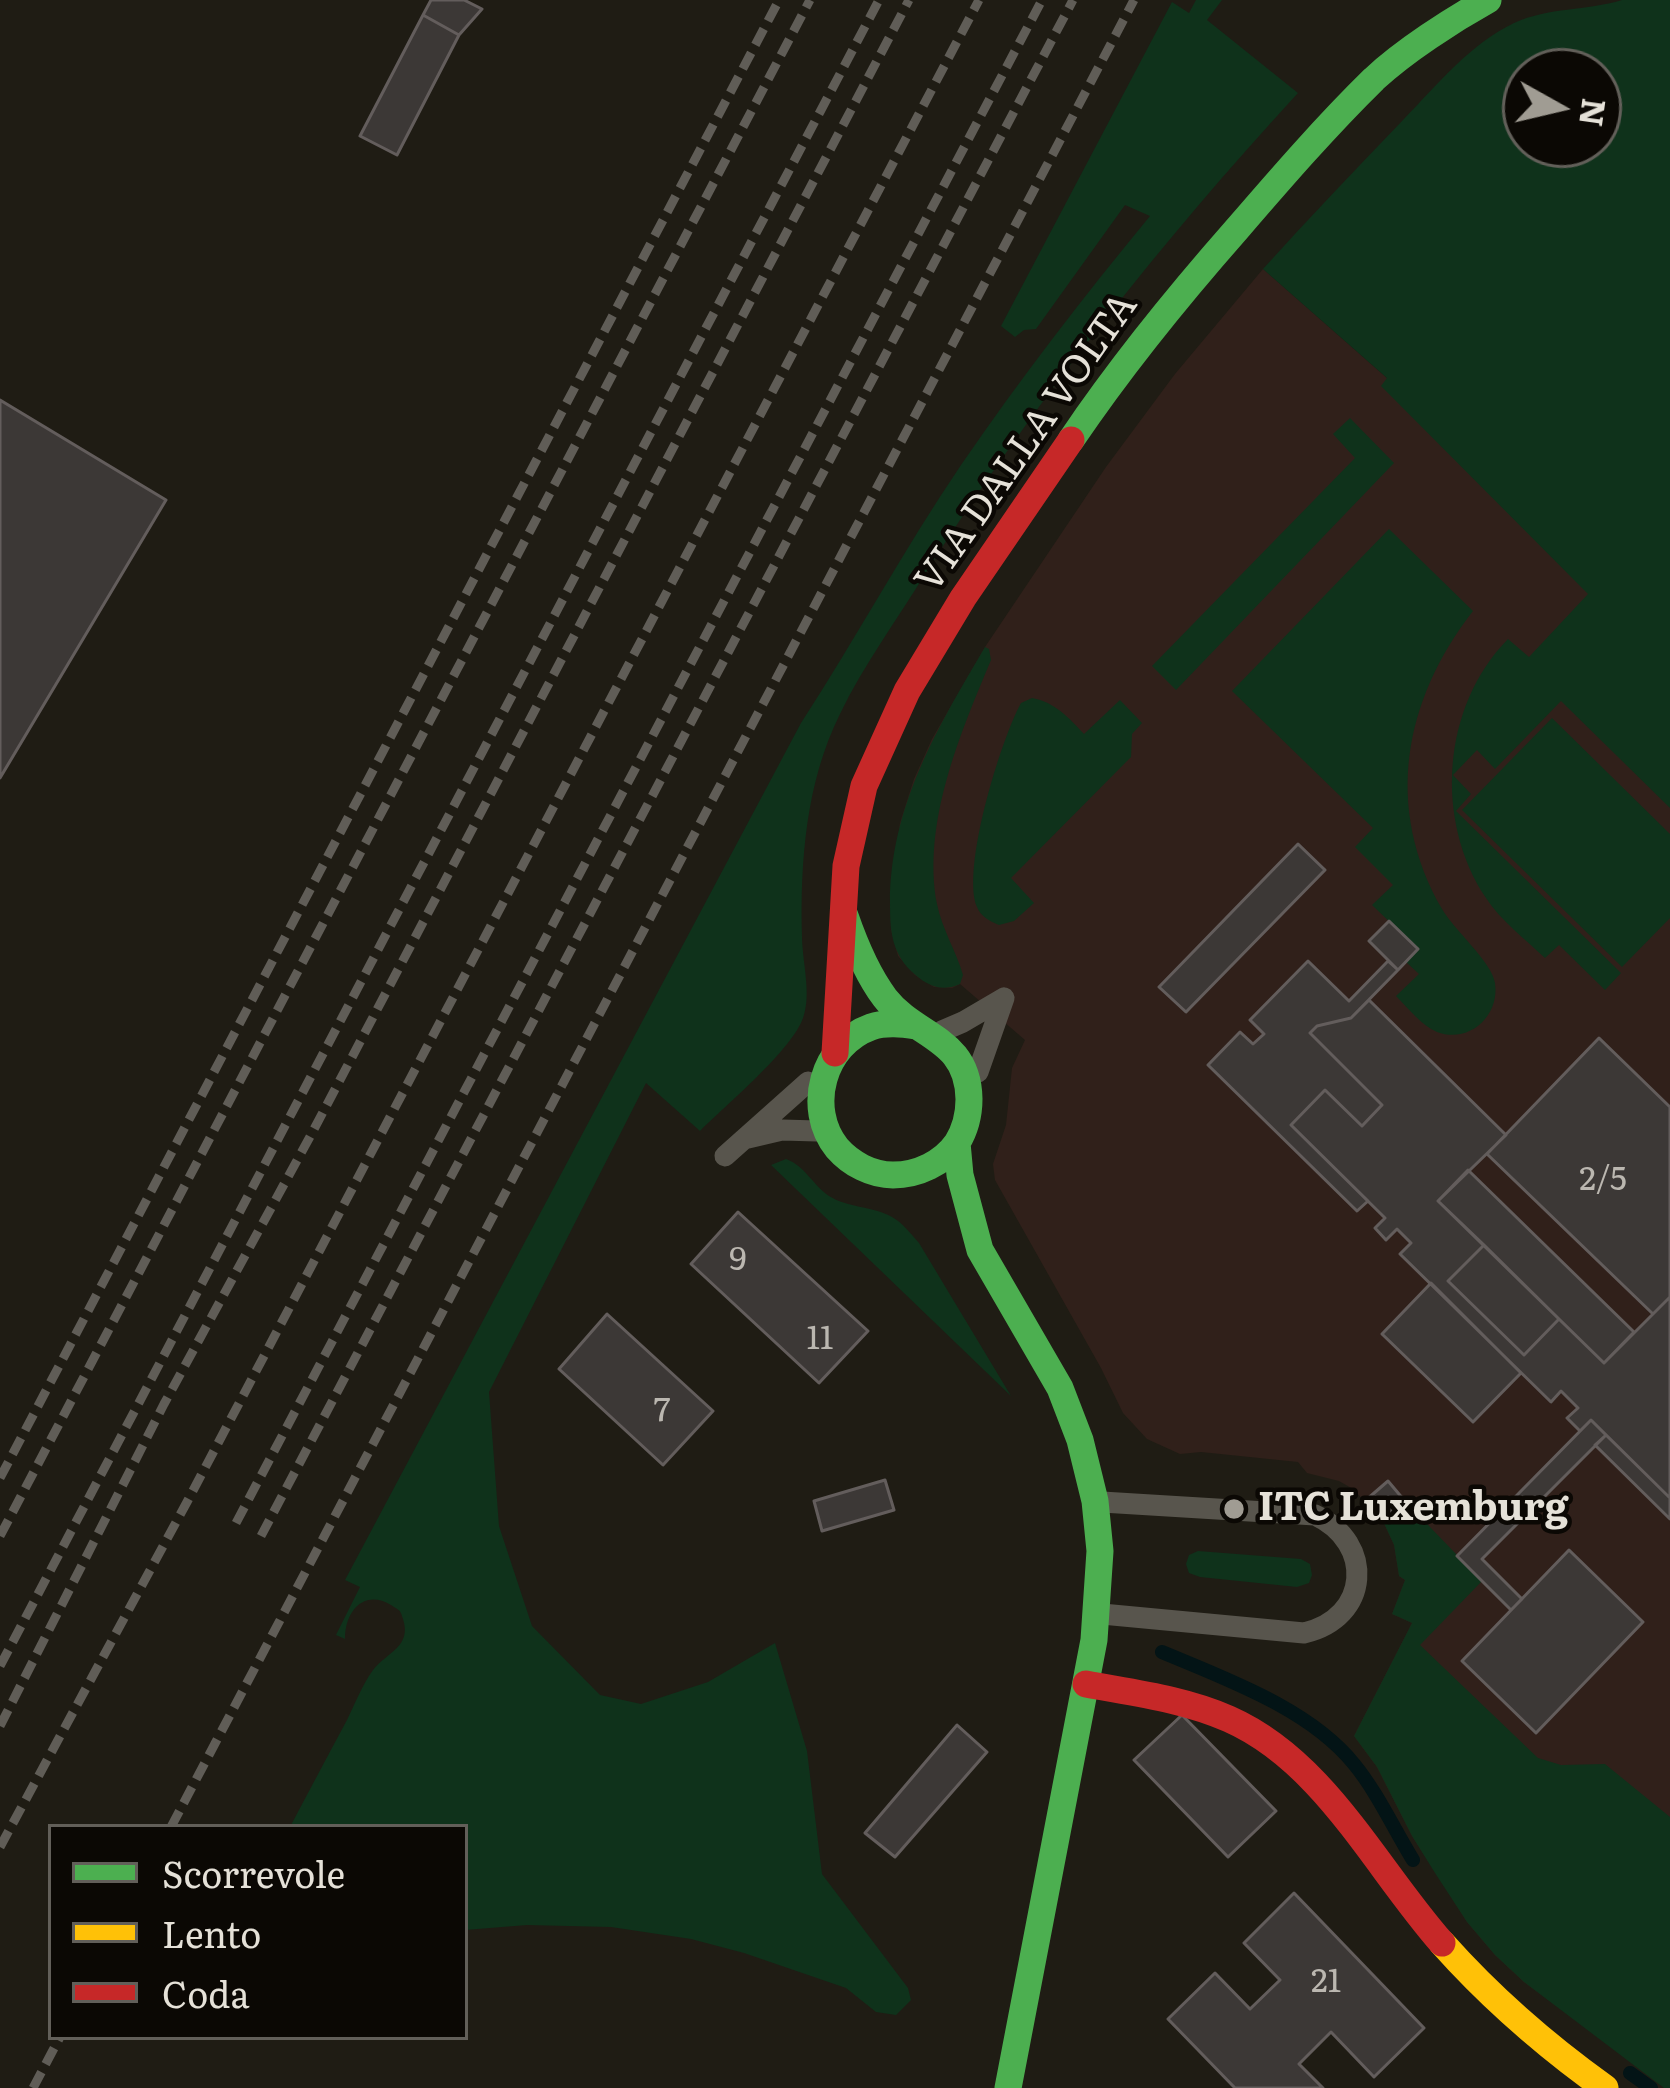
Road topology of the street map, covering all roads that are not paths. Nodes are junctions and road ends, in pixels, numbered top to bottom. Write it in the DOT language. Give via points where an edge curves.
graph roads {
  1 [pos="1488,0"];
  2 [pos="1414,19"];
  3 [pos="1377,76"];
  4 [pos="843,910"];
  5 [pos="925,1030"];
  6 [pos="831,1059"];
  7 [pos="970,1096"];
  8 [pos="826,1132"];
  9 [pos="747,1138"];
  10 [pos="957,1143"];
  11 [pos="725,1156"];
  12 [pos="895,1176"];
  13 [pos="920,1196"];
  14 [pos="949,1221"];
  15 [pos="980,1250"];
  16 [pos="1095,1501"];
  17 [pos="1097,1613"];
  18 [pos="1086,1684"];
  19 [pos="1008,2088"];
  20 [pos="1605,2088"];
  1 -- 3 [label="street, VIA DALLA VOLTA"];
  2 -- 3 [label="street, VIA DALLA VOLTA"];
  3 -- 4 [label="street, VIA DALLA VOLTA" via="1150,332 962,598 869,771"];
  4 -- 5 [label="street, VIA DALLA VOLTA" via="880,991"];
  4 -- 6 [label="street, VIA DALLA VOLTA"];
  5 -- 6 [label="street" via="871,1027"];
  5 -- 7 [label="street, VIA DALLA VOLTA" via="956,1056"];
  5 -- 7 [label="lane" via="963,1022 1004,998"];
  6 -- 8 [label="street, VIA DALLA VOLTA" via="819,1097"];
  6 -- 9 [label="lane"];
  7 -- 10 [label="street"];
  8 -- 9 [label="lane"];
  8 -- 12 [label="street" via="854,1164"];
  9 -- 11 [label="lane"];
  10 -- 12 [label="street" via="919,1172"];
  10 -- 15 [label="street"];
  12 -- 13 [label="street"];
  14 -- 15 [label="street"];
  15 -- 16 [label="street" via="1060,1388"];
  16 -- 17 [label="street"];
  16 -- 17 [label="lane" via="1315,1515 1345,1536 1358,1574 1343,1612 1304,1633"];
  17 -- 18 [label="street"];
  18 -- 19 [label="street"];
  18 -- 20 [label="street" via="1193,1705 1267,1740 1323,1794 1474,1980"];
}
